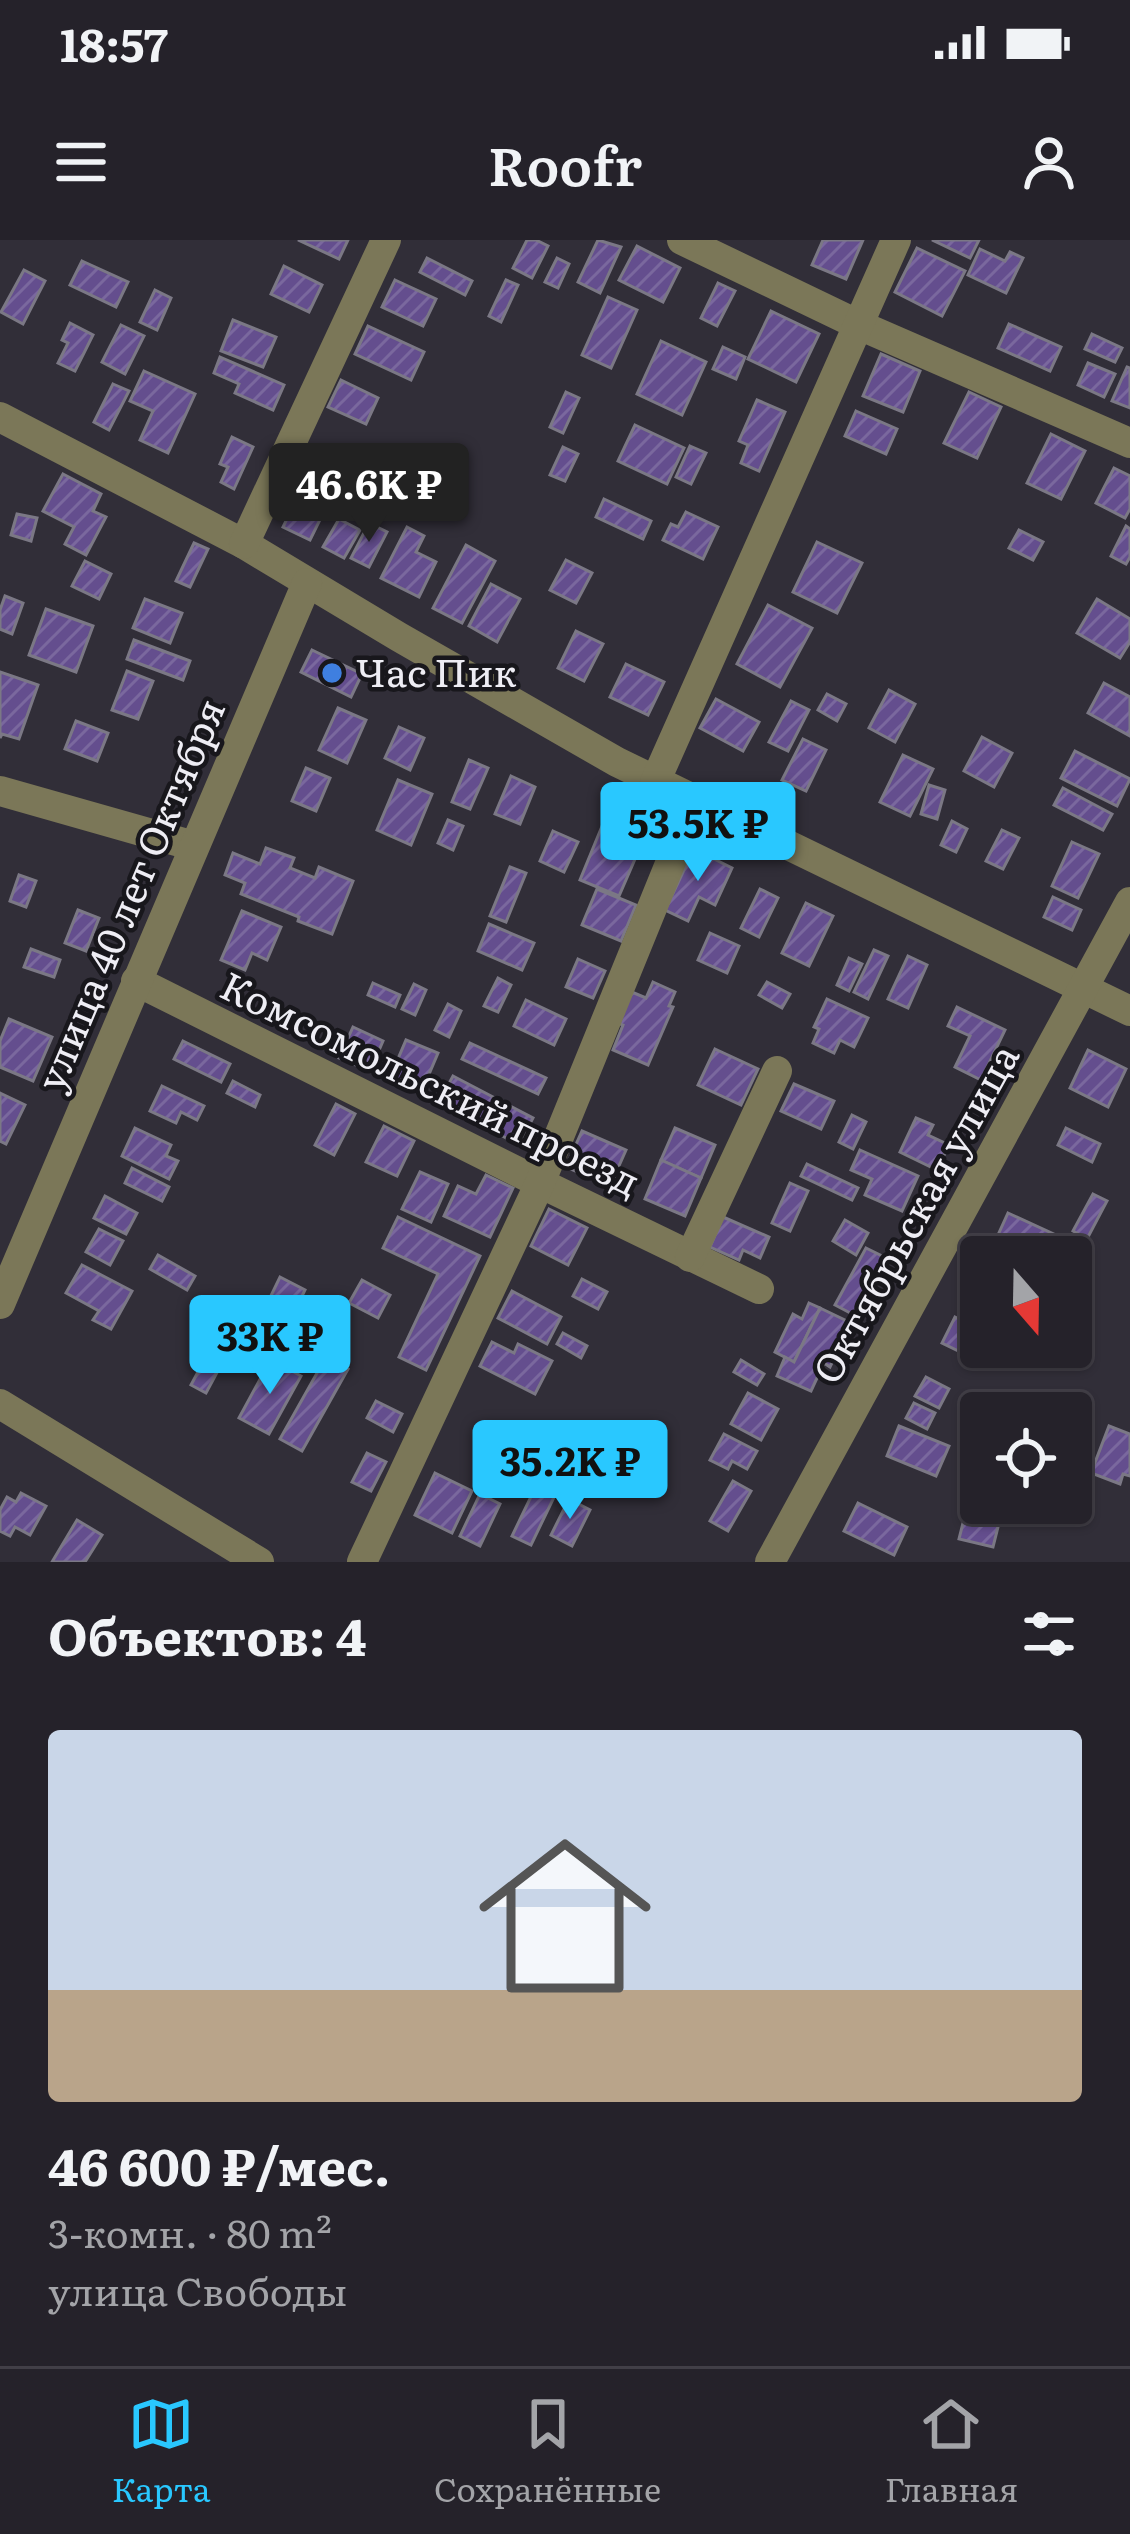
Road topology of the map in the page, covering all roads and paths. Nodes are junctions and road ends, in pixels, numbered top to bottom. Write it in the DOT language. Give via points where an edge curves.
graph roads {
  1 [pos="386,240"];
  2 [pos="682,240"];
  3 [pos="896,240"];
  4 [pos="860,325"];
  5 [pos="0,417"];
  6 [pos="1130,443"];
  7 [pos="244,544"];
  8 [pos="307,583"];
  9 [pos="656,782"];
  10 [pos="0,791"];
  11 [pos="696,800"];
  12 [pos="194,845"];
  13 [pos="1130,902"];
  14 [pos="136,981"];
  15 [pos="1084,990"];
  16 [pos="1130,1011"];
  17 [pos="777,1071"];
  18 [pos="540,1183"];
  19 [pos="690,1256"];
  20 [pos="759,1289"];
  21 [pos="0,1304"];
  22 [pos="0,1404"];
  23 [pos="259,1562"];
  24 [pos="362,1562"];
  25 [pos="770,1562"];
  1 -- 7 [label="street"];
  2 -- 4 [label="street"];
  3 -- 4 [label="street"];
  4 -- 6 [label="street"];
  4 -- 9 [label="street"];
  5 -- 7 [label="street"];
  7 -- 8 [label="street"];
  8 -- 9 [label="street"];
  8 -- 12 [label="street, улица 40 лет Октября"];
  9 -- 11 [label="street"];
  10 -- 12 [label="street"];
  11 -- 15 [label="street"];
  11 -- 18 [label="street"];
  12 -- 14 [label="street, улица 40 лет Октября"];
  13 -- 15 [label="street, Октябрьская улица"];
  14 -- 18 [label="street, Комсомольский проезд"];
  14 -- 21 [label="street, улица 40 лет Октября"];
  15 -- 16 [label="street"];
  15 -- 25 [label="street, Октябрьская улица"];
  17 -- 19 [label="street"];
  18 -- 19 [label="street, Комсомольский проезд"];
  18 -- 24 [label="street"];
  19 -- 20 [label="street, Комсомольский проезд"];
  22 -- 23 [label="street"];
}
